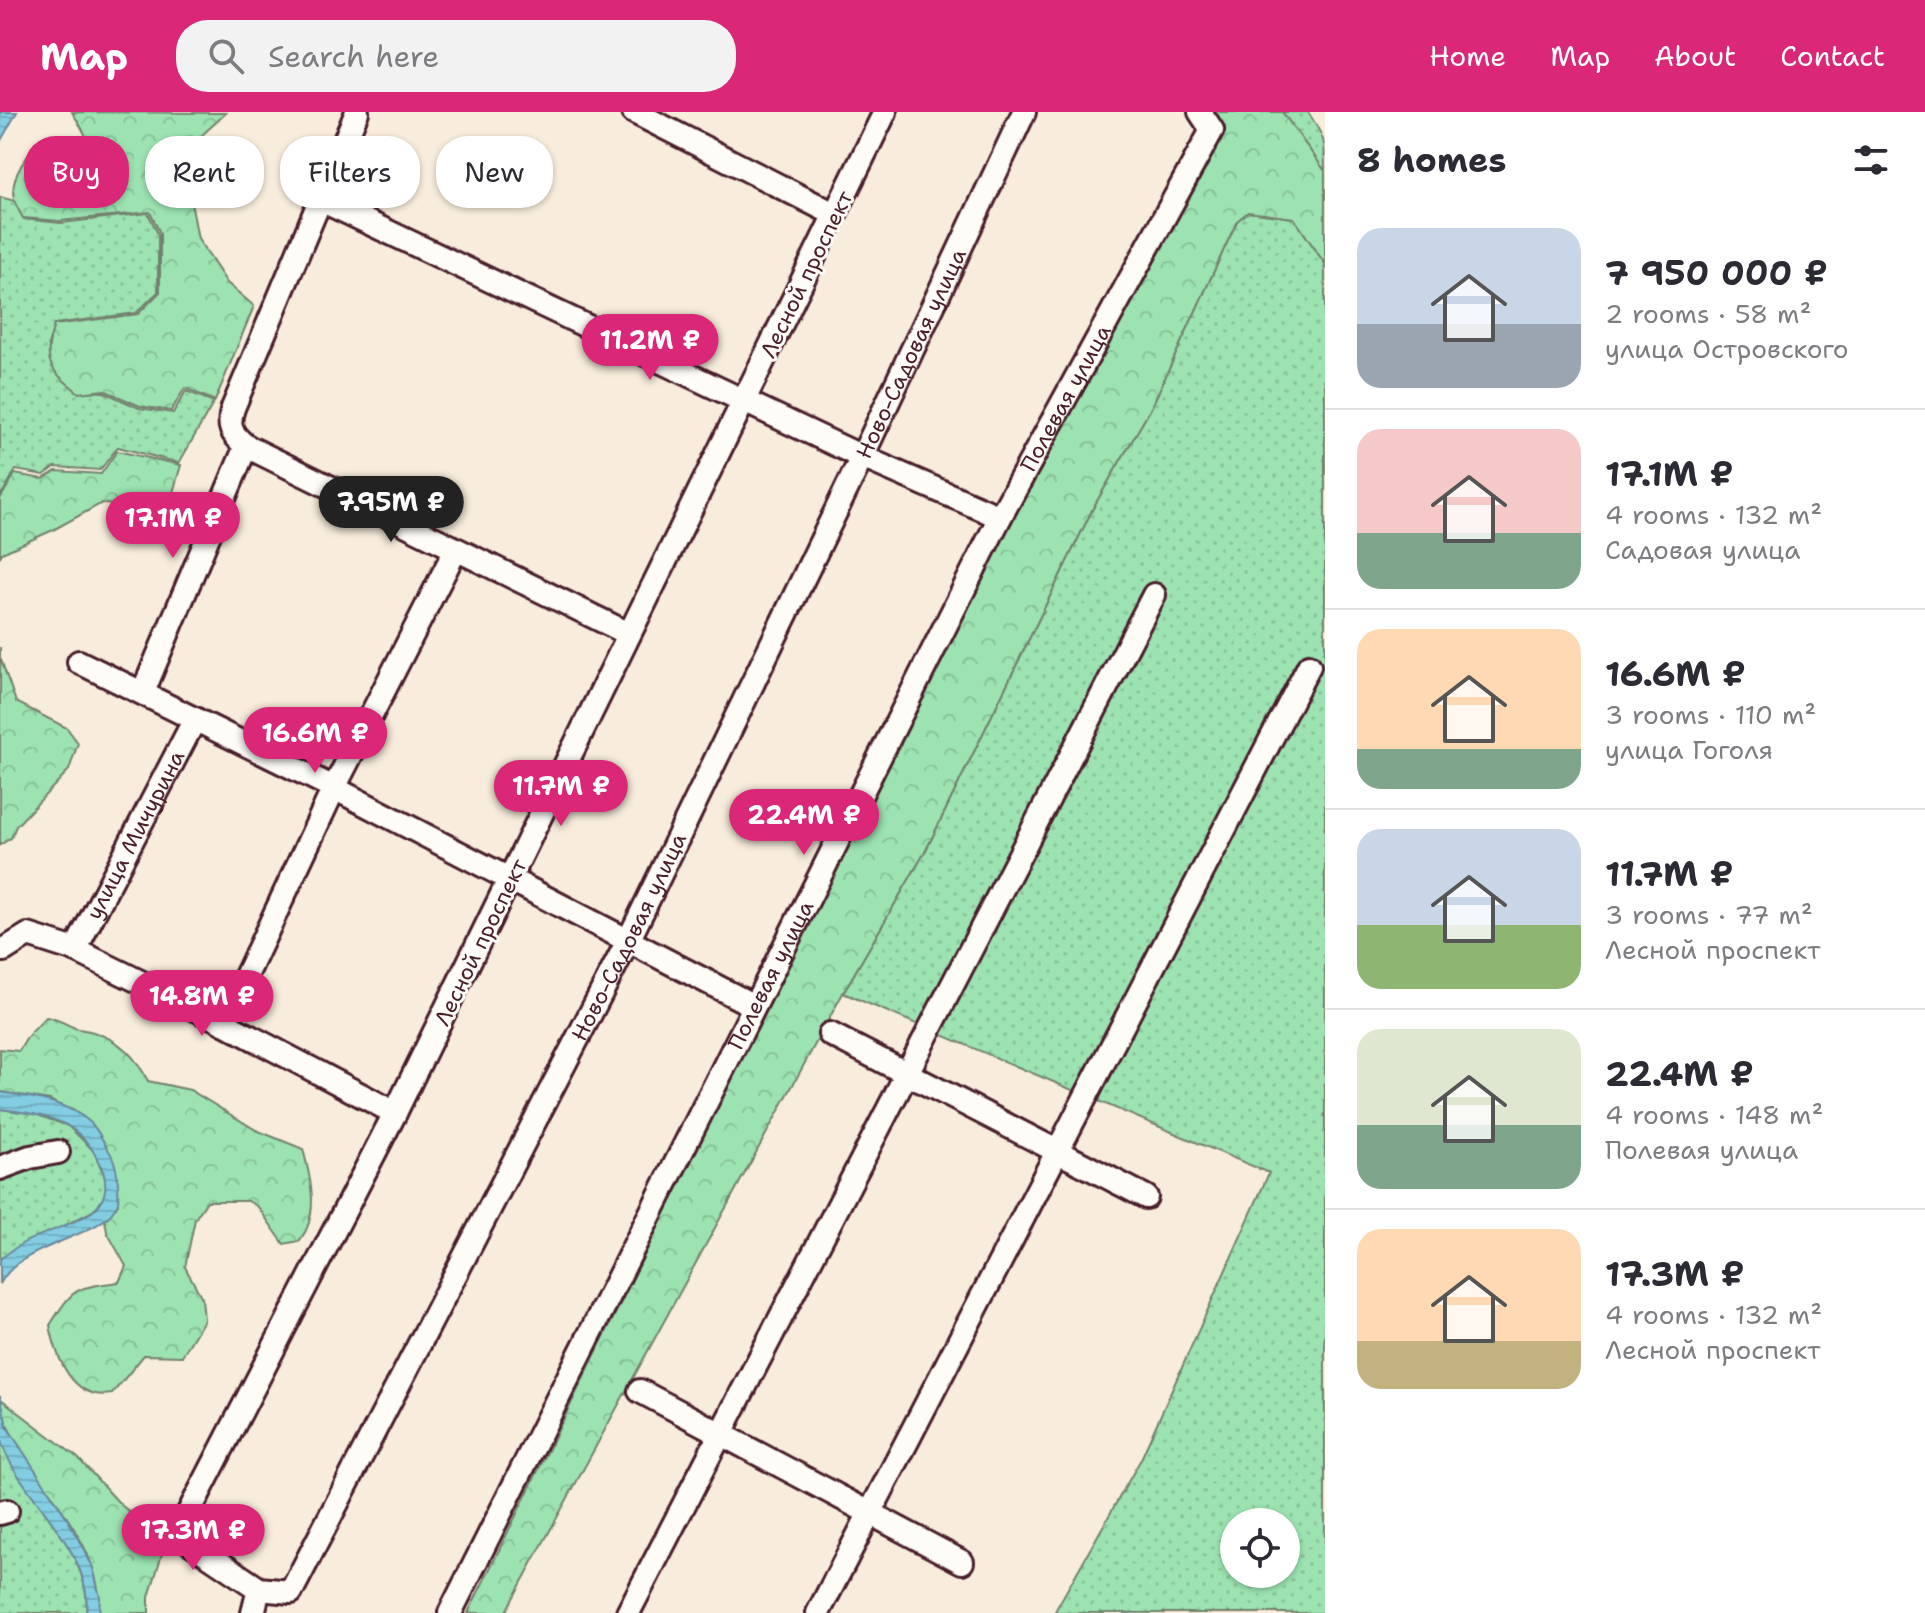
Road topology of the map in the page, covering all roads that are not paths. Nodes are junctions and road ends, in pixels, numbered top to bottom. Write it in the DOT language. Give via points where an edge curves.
graph roads {
  1 [pos="357,112"];
  2 [pos="634,112"];
  3 [pos="885,112"];
  4 [pos="1024,112"];
  5 [pos="1206,121"];
  6 [pos="347,136"];
  7 [pos="318,208"];
  8 [pos="338,208"];
  9 [pos="834,214"];
  10 [pos="744,401"];
  11 [pos="246,446"];
  12 [pos="862,457"];
  13 [pos="1000,517"];
  14 [pos="455,551"];
  15 [pos="1154,595"];
  16 [pos="629,634"];
  17 [pos="79,662"];
  18 [pos="1309,666"];
  19 [pos="143,692"];
  20 [pos="195,719"];
  21 [pos="334,788"];
  22 [pos="510,881"];
  23 [pos="629,939"];
  24 [pos="4,950"];
  25 [pos="75,950"];
  26 [pos="754,1006"];
  27 [pos="224,1023"];
  28 [pos="830,1034"];
  29 [pos="907,1074"];
  30 [pos="395,1113"];
  31 [pos="1056,1151"];
  32 [pos="58,1152"];
  33 [pos="0,1168"];
  34 [pos="1146,1197"];
  35 [pos="640,1391"];
  36 [pos="719,1434"];
  37 [pos="869,1513"];
  38 [pos="962,1562"];
  39 [pos="259,1589"];
  40 [pos="253,1613"];
  41 [pos="450,1613"];
  42 [pos="628,1613"];
  43 [pos="818,1613"];
  1 -- 6 [label="street"];
  2 -- 9 [label="street"];
  3 -- 9 [label="street, Лесной проспект"];
  4 -- 12 [label="street, Ново-Садовая улица"];
  5 -- 13 [label="street, Полевая улица"];
  7 -- 11 [label="street" via="233,408 232,435"];
  8 -- 10 [label="street"];
  9 -- 10 [label="street, Лесной проспект"];
  10 -- 12 [label="street"];
  10 -- 16 [label="street, Лесной проспект"];
  11 -- 14 [label="street"];
  11 -- 19 [label="street"];
  12 -- 13 [label="street"];
  12 -- 23 [label="street, Ново-Садовая улица"];
  13 -- 26 [label="street, Полевая улица"];
  14 -- 16 [label="street"];
  14 -- 21 [label="street"];
  15 -- 29 [label="street"];
  16 -- 22 [label="street, Лесной проспект"];
  17 -- 19 [label="street"];
  18 -- 31 [label="street"];
  19 -- 20 [label="street"];
  20 -- 21 [label="street"];
  20 -- 25 [label="street, улица Мичурина"];
  21 -- 22 [label="street"];
  21 -- 27 [label="street"];
  22 -- 23 [label="street"];
  22 -- 30 [label="street, Лесной проспект"];
  23 -- 26 [label="street"];
  23 -- 39 [label="street, Ново-Садовая улица" via="291,1592"];
  24 -- 25 [label="street" via="28,935"];
  25 -- 27 [label="street"];
  26 -- 41 [label="street, Полевая улица"];
  27 -- 30 [label="street"];
  28 -- 29 [label="street"];
  29 -- 31 [label="street"];
  29 -- 36 [label="street"];
  30 -- 39 [label="street, Лесной проспект" via="186,1518 189,1542"];
  31 -- 34 [label="street"];
  31 -- 37 [label="street"];
  32 -- 33 [label="street"];
  35 -- 36 [label="street"];
  36 -- 37 [label="street"];
  36 -- 42 [label="street"];
  37 -- 38 [label="street"];
  37 -- 43 [label="street"];
  39 -- 40 [label="street"];
}
